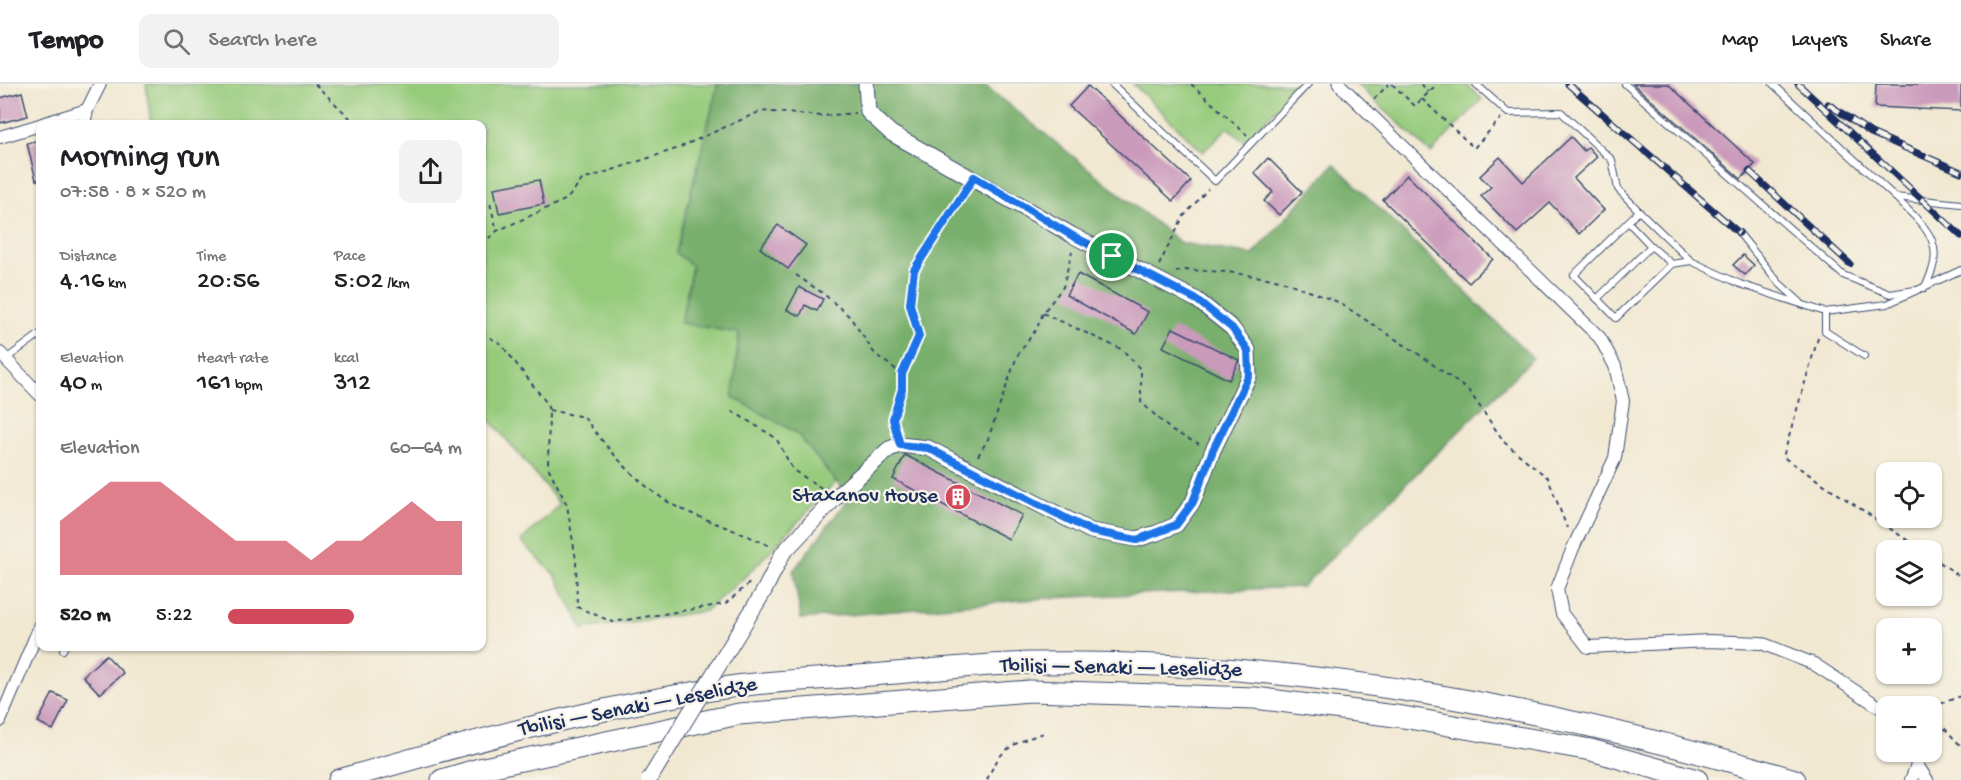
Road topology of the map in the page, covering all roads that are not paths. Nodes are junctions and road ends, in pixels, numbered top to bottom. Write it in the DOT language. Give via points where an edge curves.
graph roads {
  1 [pos="100,84"];
  2 [pos="866,84"];
  3 [pos="1112,84"];
  4 [pos="1308,84"];
  5 [pos="1339,84"];
  6 [pos="1476,84"];
  7 [pos="1625,84"];
  8 [pos="1773,84"];
  9 [pos="87,110"];
  10 [pos="56,120"];
  11 [pos="85,120"];
  12 [pos="36,126"];
  13 [pos="0,137"];
  14 [pos="1895,197"];
  15 [pos="1961,204"];
  16 [pos="1640,211"];
  17 [pos="1628,222"];
  18 [pos="1738,233"];
  19 [pos="1651,246"];
  20 [pos="1691,261"];
  21 [pos="1672,264"];
  22 [pos="1961,270"];
  23 [pos="1924,289"];
  24 [pos="1597,299"];
  25 [pos="1803,305"];
  26 [pos="1825,312"];
  27 [pos="36,336"];
  28 [pos="3,356"];
  29 [pos="1864,356"];
  30 [pos="36,391"];
  31 [pos="36,635"];
  32 [pos="1876,705"];
  33 [pos="0,719"];
  34 [pos="1916,762"];
  35 [pos="1917,765"];
  36 [pos="339,780"];
  37 [pos="442,780"];
  38 [pos="649,780"];
  39 [pos="1697,780"];
  40 [pos="1795,780"];
  41 [pos="1911,780"];
  42 [pos="1927,780"];
  1 -- 9 [label="street"];
  2 -- 38 [label="street, bridge" via="867,112 891,133 1071,235 1197,300 1232,328 1248,350 1249,375 1193,502 1176,525 1137,540 1091,531 928,448 900,445 889,449 783,553"];
  3 -- 4 [label="lane" via="1215,181"];
  5 -- 32 [label="street" via="1600,338 1615,366 1623,401 1615,458 1557,589 1562,614 1588,647 1709,640 1761,643 1814,664"];
  6 -- 16 [label="lane" via="1508,113 1561,112 1612,160 1618,189"];
  7 -- 23 [label="lane" via="1843,275 1890,294"];
  8 -- 14 [label="lane"];
  9 -- 10 [label="street"];
  9 -- 11 [label="street"];
  12 -- 13 [label="street"];
  14 -- 15 [label="lane"];
  14 -- 23 [label="lane" via="1928,230 1935,245 1932,276"];
  16 -- 17 [label="lane"];
  16 -- 20 [label="lane"];
  17 -- 19 [label="lane"];
  17 -- 24 [label="lane" via="1574,275"];
  18 -- 25 [label="lane" via="1779,283"];
  19 -- 21 [label="lane"];
  19 -- 24 [label="lane"];
  20 -- 21 [label="lane"];
  20 -- 25 [label="lane" via="1740,284"];
  21 -- 24 [label="lane" via="1616,318"];
  22 -- 23 [label="lane"];
  23 -- 26 [label="lane" via="1887,304"];
  25 -- 26 [label="lane"];
  26 -- 29 [label="lane" via="1825,331"];
  27 -- 28 [label="lane"];
  28 -- 30 [label="street"];
  31 -- 33 [label="street"];
  34 -- 35 [label="street"];
  35 -- 41 [label="street"];
  35 -- 42 [label="street"];
  36 -- 40 [label="highway, Tbilisi — Senaki — Leselidze" via="539,724 738,686 1031,663 1231,669 1429,692 1608,729"];
  37 -- 39 [label="highway, Tbilisi — Senaki — Leselidze" via="739,714 1030,691 1255,698 1403,717 1591,750"];
}
